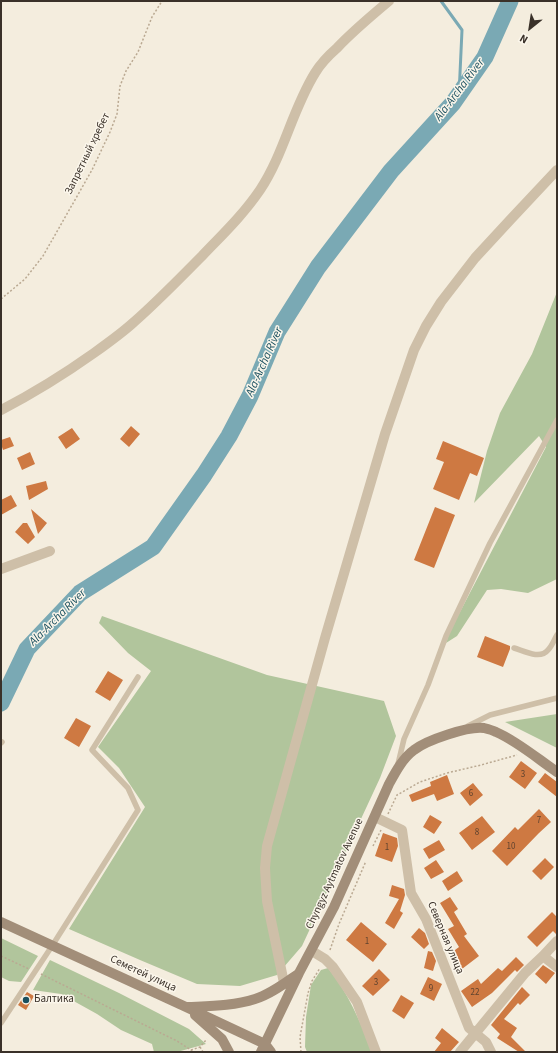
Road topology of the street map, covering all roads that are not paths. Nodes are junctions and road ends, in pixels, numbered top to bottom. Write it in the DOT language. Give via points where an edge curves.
graph roads {
  1 [pos="389,1"];
  2 [pos="557,170"];
  3 [pos="1,410"];
  4 [pos="557,420"];
  5 [pos="50,551"];
  6 [pos="1,569"];
  7 [pos="557,635"];
  8 [pos="514,648"];
  9 [pos="138,677"];
  10 [pos="557,698"];
  11 [pos="456,732"];
  12 [pos="398,768"];
  13 [pos="557,772"];
  14 [pos="375,817"];
  15 [pos="1,922"];
  16 [pos="557,941"];
  17 [pos="52,946"];
  18 [pos="312,951"];
  19 [pos="543,956"];
  20 [pos="557,967"];
  21 [pos="299,973"];
  22 [pos="284,984"];
  23 [pos="186,1007"];
  24 [pos="1,1023"];
  25 [pos="475,1034"];
  26 [pos="266,1049"];
  27 [pos="229,1052"];
  28 [pos="376,1052"];
  29 [pos="460,1052"];
  30 [pos="491,1052"];
  1 -- 3 [label="street" via="343,41 315,72 281,151 261,188 226,231 133,323 67,372 30,396"];
  2 -- 22 [label="street" via="510,218 441,302 414,350 385,434 267,846 267,901"];
  4 -- 12 [label="lane" via="490,543 446,636 404,739"];
  5 -- 6 [label="street"];
  7 -- 8 [label="lane" via="545,653 537,655"];
  9 -- 17 [label="lane" via="92,750 128,788 138,810"];
  10 -- 11 [label="lane" via="490,715"];
  11 -- 12 [label="main road, Chyngyz Aytmatov Avenue" via="415,749"];
  11 -- 13 [label="main road, Chyngyz Aytmatov Avenue" via="472,728 495,731"];
  12 -- 14 [label="main road, Chyngyz Aytmatov Avenue"];
  14 -- 18 [label="main road, Chyngyz Aytmatov Avenue"];
  14 -- 25 [label="street, Северная улица" via="402,830 411,893 426,919 469,1028"];
  15 -- 17 [label="main road, Семетей улица"];
  16 -- 19 [label="street"];
  17 -- 23 [label="main road, Семетей улица"];
  17 -- 24 [label="lane"];
  18 -- 21 [label="main road, Chyngyz Aytmatov Avenue"];
  18 -- 28 [label="street" via="334,967 357,1002"];
  19 -- 20 [label="street"];
  19 -- 25 [label="street" via="525,973"];
  21 -- 22 [label="main road"];
  21 -- 26 [label="main road, Chyngyz Aytmatov Avenue"];
  22 -- 23 [label="main road" via="244,1002"];
  23 -- 26 [label="main road, Семетей улица"];
  23 -- 27 [label="main road" via="222,1039"];
  25 -- 29 [label="street"];
  25 -- 30 [label="street, Северная улица" via="486,1042"];
}
